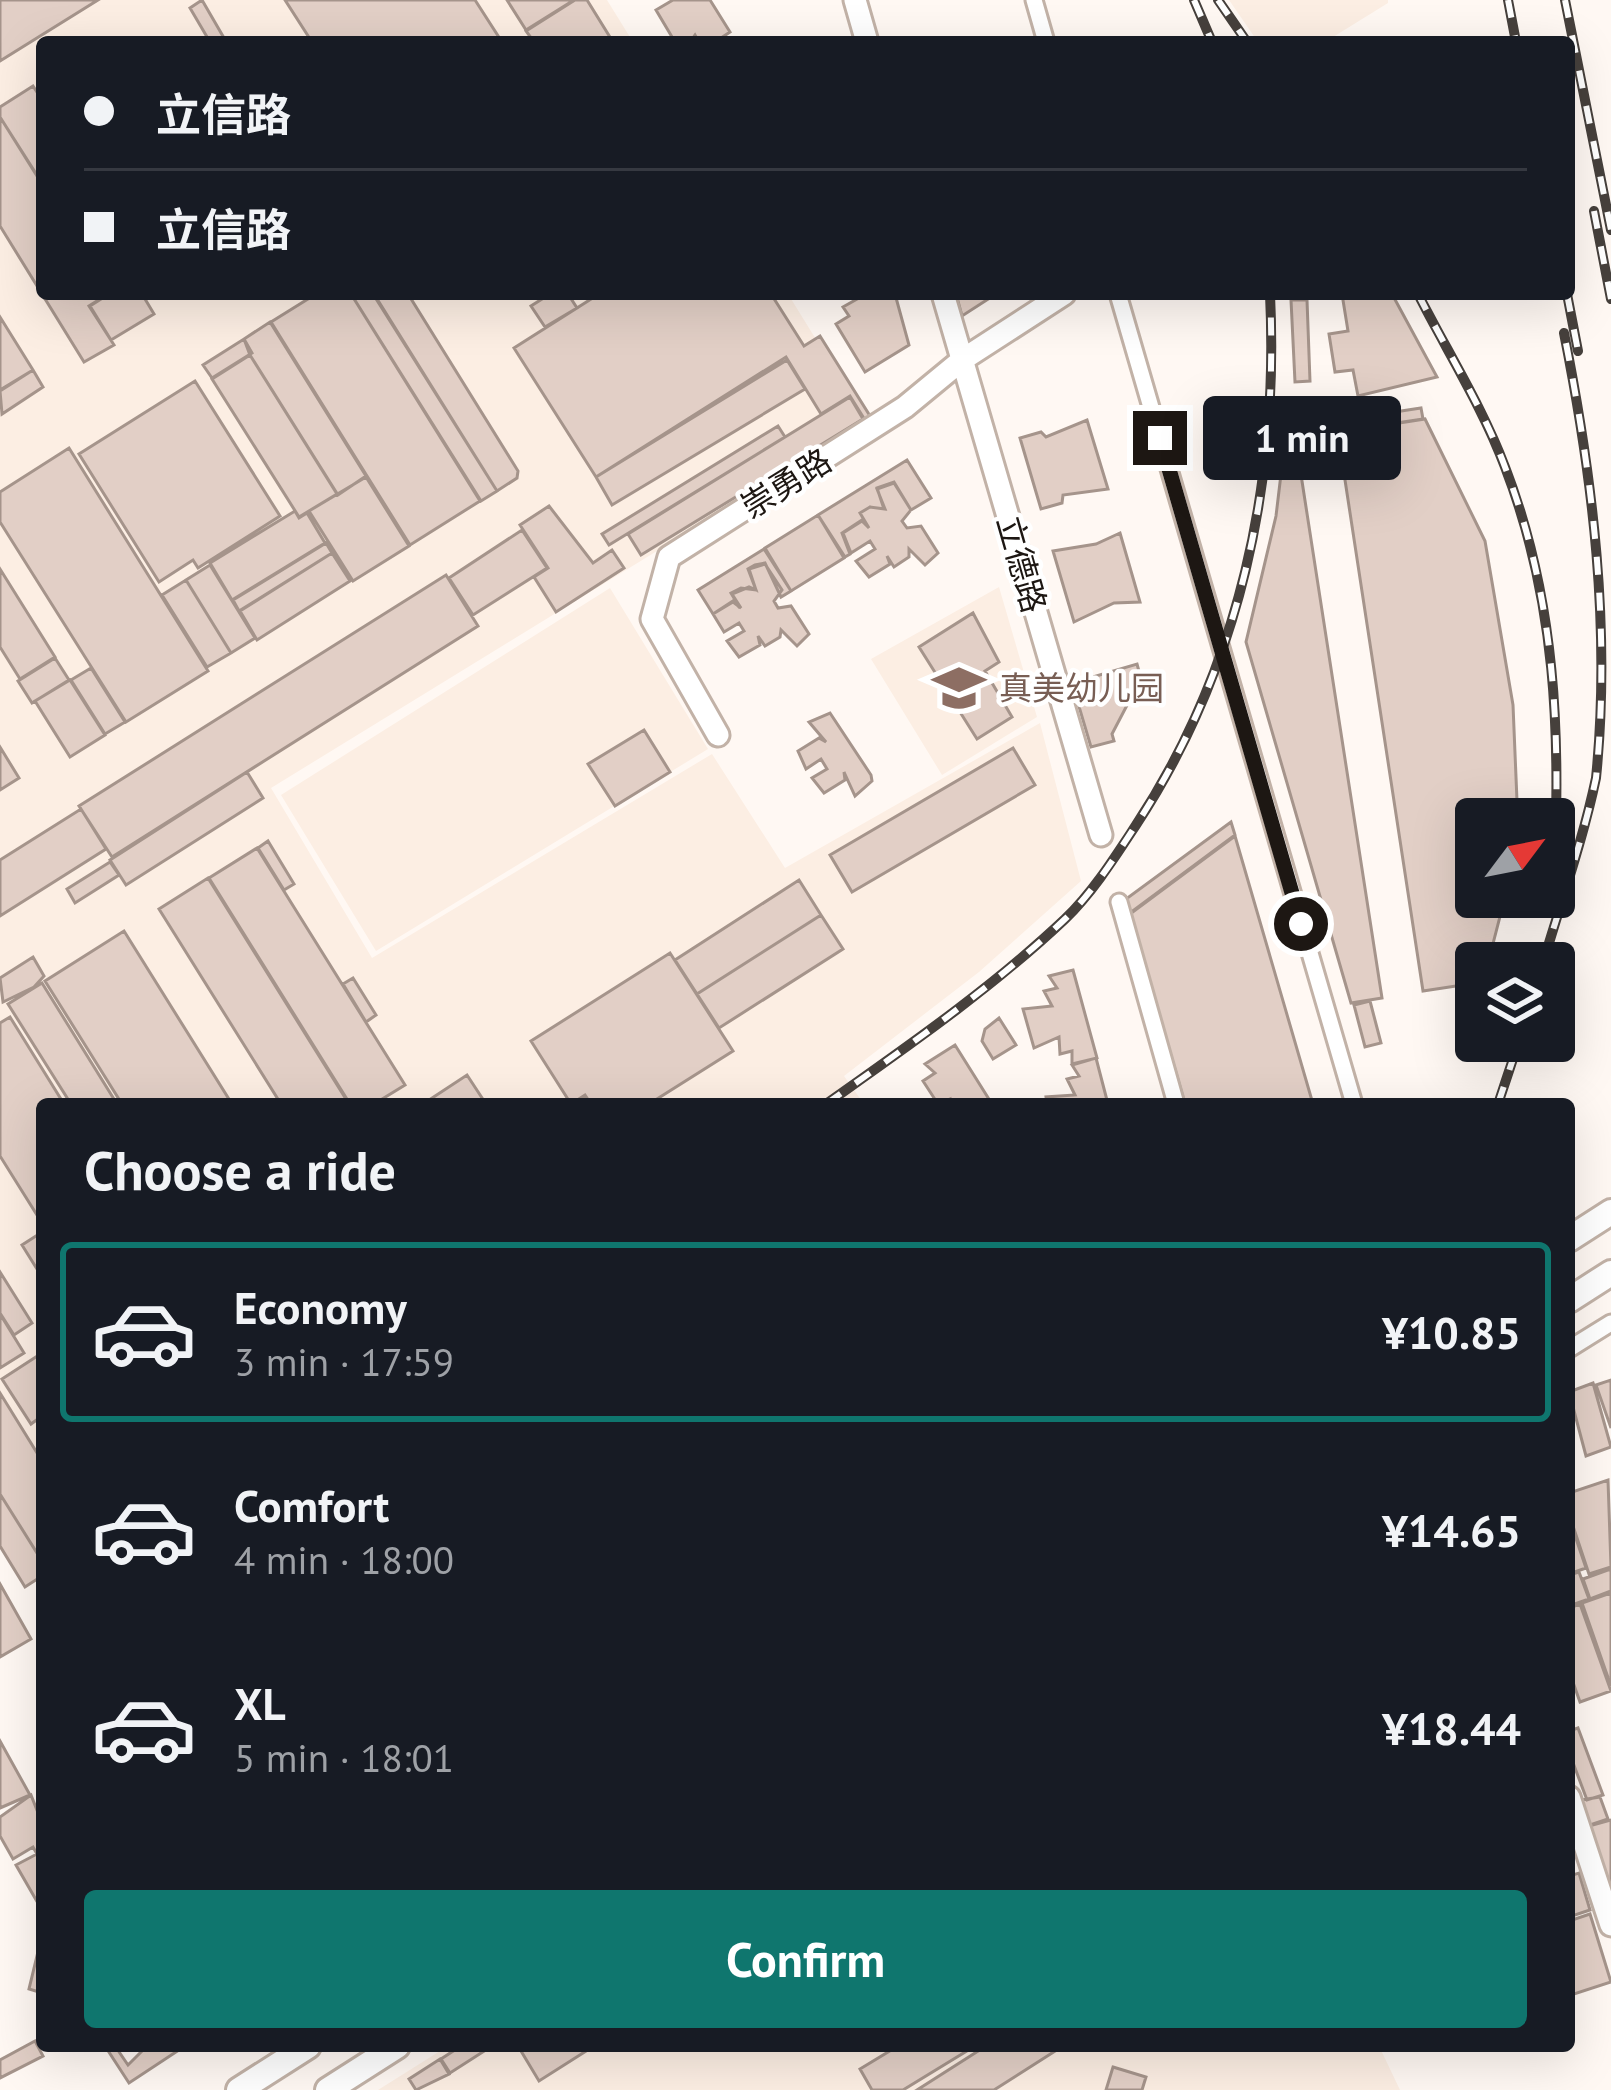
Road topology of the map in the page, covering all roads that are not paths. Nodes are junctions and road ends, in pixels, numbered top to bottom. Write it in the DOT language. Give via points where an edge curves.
graph roads {
  1 [pos="855,0"];
  2 [pos="1034,0"];
  3 [pos="865,36"];
  4 [pos="1044,36"];
  5 [pos="945,300"];
  6 [pos="1055,300"];
  7 [pos="1120,300"];
  8 [pos="962,360"];
  9 [pos="718,735"];
  10 [pos="1101,835"];
  11 [pos="1119,902"];
  12 [pos="1174,1098"];
  13 [pos="1352,1098"];
  14 [pos="1611,1212"];
  15 [pos="1575,1235"];
  16 [pos="1611,1273"];
  17 [pos="1575,1296"];
  18 [pos="1611,1323"];
  19 [pos="1575,1345"];
  20 [pos="1575,1815"];
  21 [pos="1611,1925"];
  22 [pos="299,2052"];
  23 [pos="388,2052"];
  24 [pos="239,2090"];
  25 [pos="328,2090"];
  1 -- 3 [label="street"];
  2 -- 4 [label="street"];
  5 -- 8 [label="street, 立德路"];
  6 -- 8 [label="street, 崇勇路"];
  7 -- 13 [label="street"];
  8 -- 9 [label="street, 崇勇路" via="905,407 668,557 652,619"];
  8 -- 10 [label="street, 立德路"];
  11 -- 12 [label="street"];
  14 -- 15 [label="main road"];
  16 -- 17 [label="main road"];
  18 -- 19 [label="street"];
  20 -- 21 [label="street"];
  22 -- 24 [label="main road"];
  23 -- 25 [label="main road"];
}
